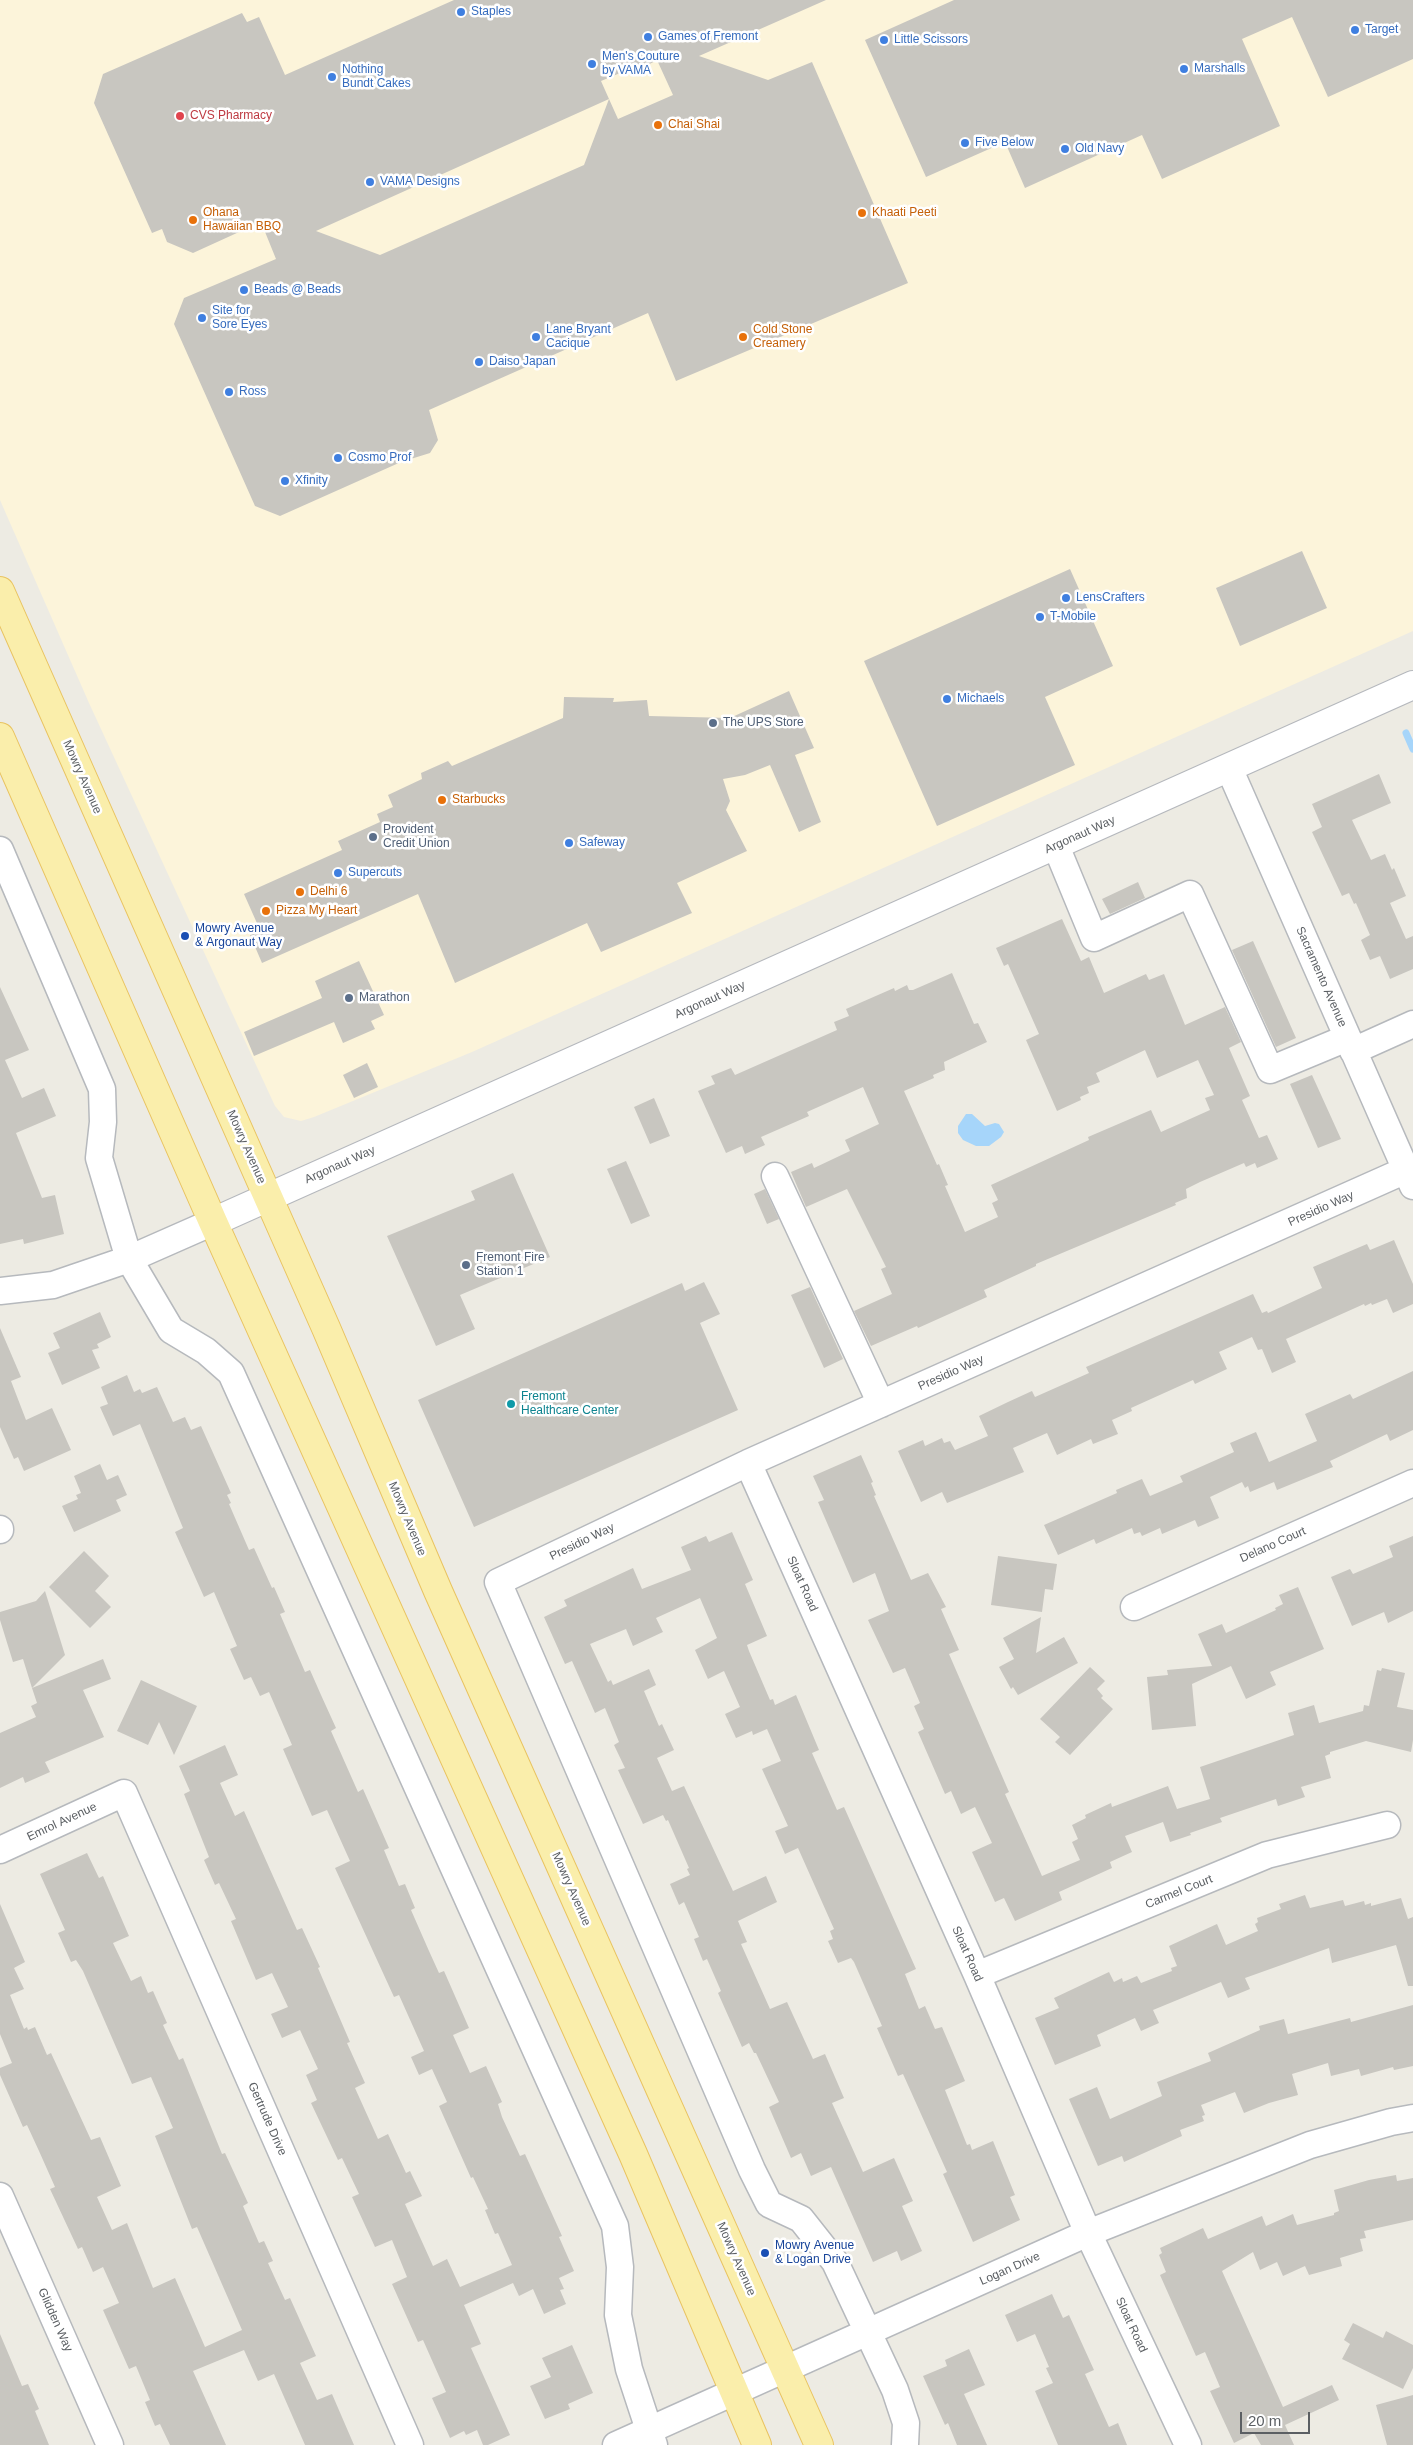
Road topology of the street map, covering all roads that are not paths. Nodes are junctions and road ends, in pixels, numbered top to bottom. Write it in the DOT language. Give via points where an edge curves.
graph roads {
  1 [pos="0,591"];
  2 [pos="1413,685"];
  3 [pos="0,737"];
  4 [pos="1229,768"];
  5 [pos="1056,846"];
  6 [pos="0,850"];
  7 [pos="1413,1024"];
  8 [pos="1350,1044"];
  9 [pos="775,1176"];
  10 [pos="1410,1178"];
  11 [pos="268,1197"];
  12 [pos="213,1222"];
  13 [pos="129,1259"];
  14 [pos="0,1291"];
  15 [pos="881,1404"];
  16 [pos="748,1463"];
  17 [pos="1413,1483"];
  18 [pos="1134,1607"];
  19 [pos="124,1794"];
  20 [pos="1387,1825"];
  21 [pos="0,1850"];
  22 [pos="977,1975"];
  23 [pos="1413,2118"];
  24 [pos="0,2196"];
  25 [pos="1088,2233"];
  26 [pos="869,2333"];
  27 [pos="786,2369"];
  28 [pos="734,2392"];
  29 [pos="651,2438"];
  30 [pos="110,2445"];
  31 [pos="410,2445"];
  32 [pos="616,2445"];
  33 [pos="757,2445"];
  34 [pos="819,2445"];
  35 [pos="905,2445"];
  36 [pos="1188,2445"];
  1 -- 11 [label="main road, Mowry Avenue"];
  2 -- 4 [label="street, Argonaut Way"];
  3 -- 12 [label="main road"];
  4 -- 5 [label="street, Argonaut Way"];
  4 -- 8 [label="street, Sacramento Avenue"];
  5 -- 8 [label="street" via="1094,938 1190,894 1270,1070"];
  5 -- 11 [label="street, Argonaut Way"];
  6 -- 13 [label="street" via="102,1089 99,1158"];
  7 -- 8 [label="street"];
  8 -- 10 [label="street, Sacramento Avenue"];
  9 -- 15 [label="street"];
  10 -- 15 [label="street, Presidio Way"];
  11 -- 12 [label="street, Argonaut Way"];
  11 -- 27 [label="main road, Mowry Avenue" via="442,1600"];
  12 -- 13 [label="street, Argonaut Way"];
  12 -- 28 [label="main road" via="633,2154"];
  13 -- 14 [label="street, Argonaut Way" via="52,1285"];
  13 -- 29 [label="street" via="171,1330 206,1351 232,1372 615,2226 620,2267 618,2315 628,2368"];
  15 -- 16 [label="street, Presidio Way"];
  16 -- 22 [label="street, Sloat Road"];
  16 -- 26 [label="street, Presidio Way" via="498,1582 752,2170 769,2204 801,2219 835,2262"];
  17 -- 18 [label="street, Delano Court"];
  19 -- 21 [label="street, Emrol Avenue"];
  19 -- 31 [label="street, Gertrude Drive"];
  20 -- 22 [label="street, Carmel Court" via="1268,1856"];
  22 -- 25 [label="street, Sloat Road"];
  23 -- 25 [label="street, Logan Drive" via="1310,2145"];
  24 -- 30 [label="street, Glidden Way"];
  25 -- 26 [label="street, Logan Drive"];
  25 -- 36 [label="street, Sloat Road"];
  26 -- 27 [label="street, Logan Drive"];
  26 -- 35 [label="street" via="906,2423"];
  27 -- 28 [label="street, Logan Drive"];
  27 -- 34 [label="main road, Mowry Avenue"];
  28 -- 29 [label="street, Logan Drive"];
  28 -- 33 [label="main road"];
  29 -- 32 [label="street, Logan Drive"];
}
